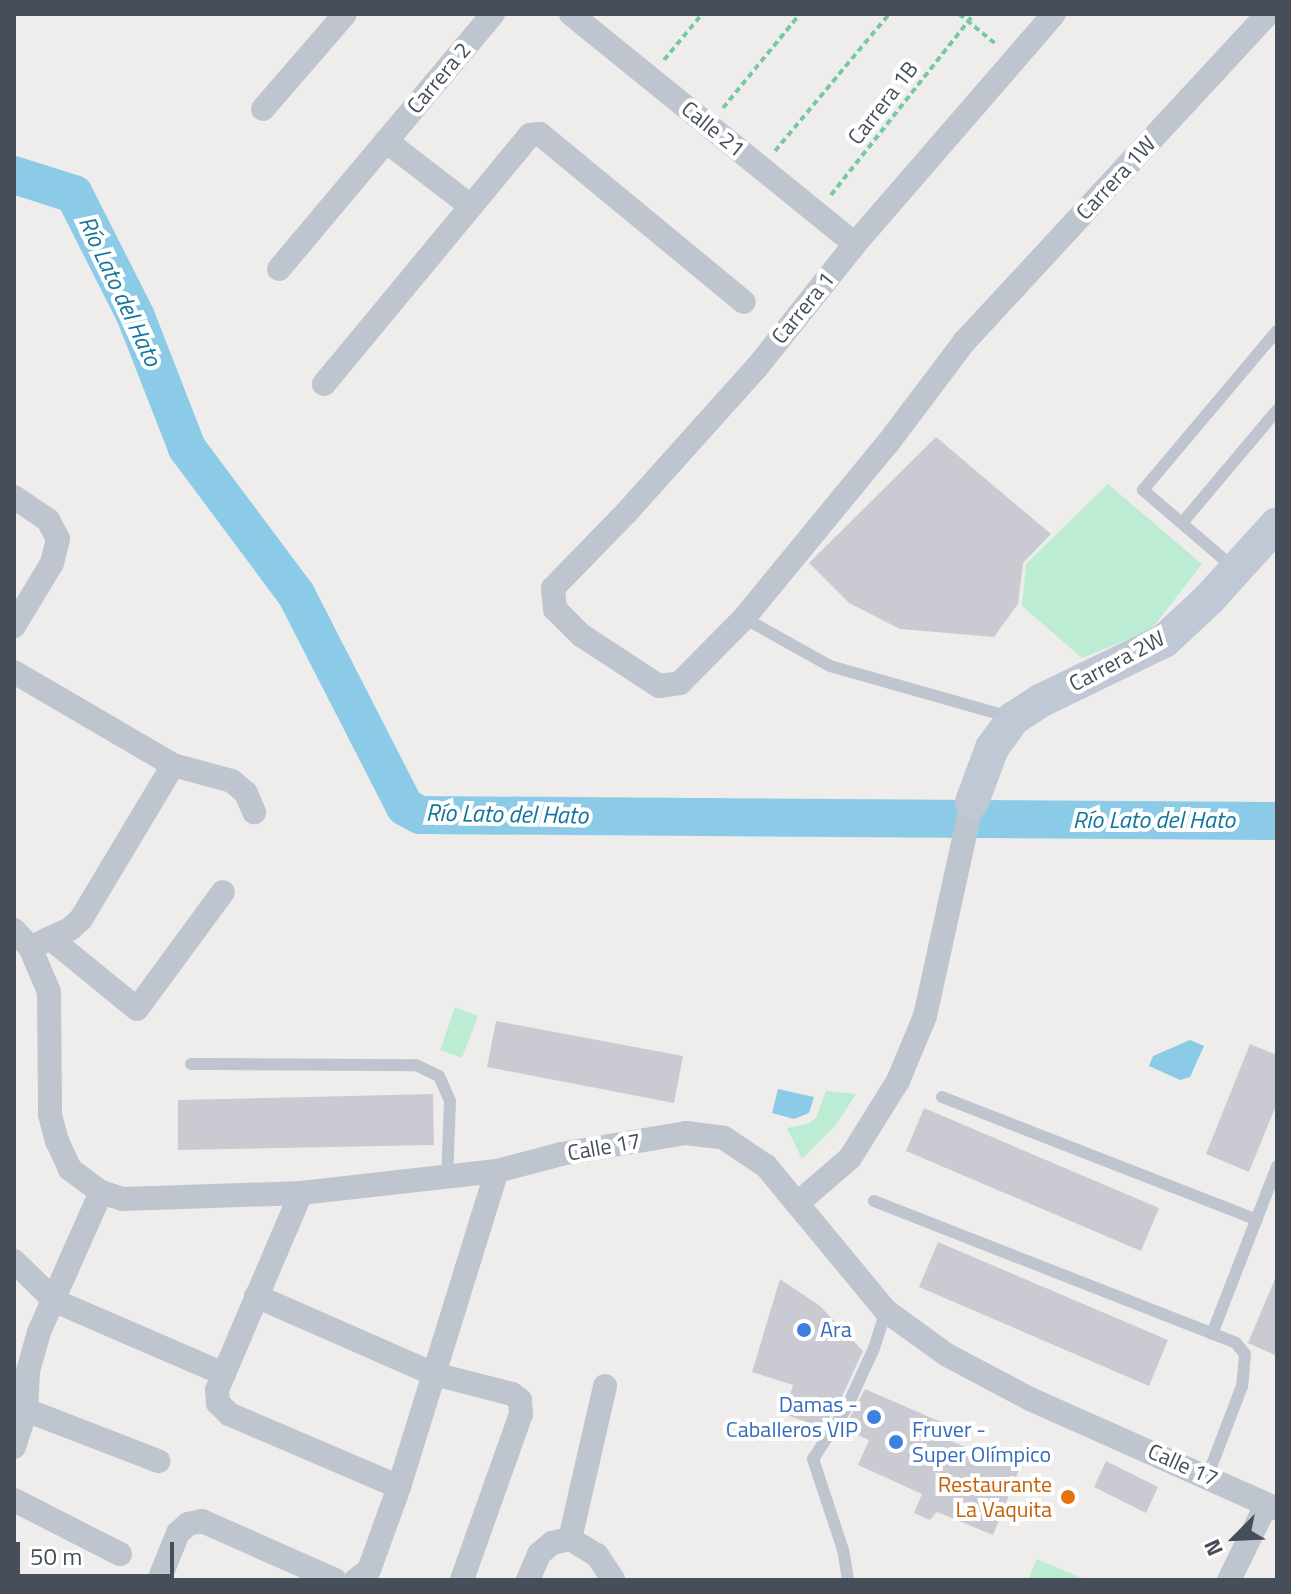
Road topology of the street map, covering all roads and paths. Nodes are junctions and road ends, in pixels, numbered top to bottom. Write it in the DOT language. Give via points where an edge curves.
graph roads {
  1 [pos="345,14"];
  2 [pos="493,14"];
  3 [pos="571,14"];
  4 [pos="702,14"];
  5 [pos="800,14"];
  6 [pos="889,14"];
  7 [pos="959,14"];
  8 [pos="974,14"];
  9 [pos="1054,14"];
  10 [pos="1268,14"];
  11 [pos="968,21"];
  12 [pos="1014,58"];
  13 [pos="649,77"];
  14 [pos="263,109"];
  15 [pos="708,125"];
  16 [pos="386,141"];
  17 [pos="761,168"];
  18 [pos="469,205"];
  19 [pos="817,213"];
  20 [pos="855,244"];
  21 [pos="279,269"];
  22 [pos="744,302"];
  23 [pos="1277,331"];
  24 [pos="324,384"];
  25 [pos="1277,410"];
  26 [pos="14,497"];
  27 [pos="1182,523"];
  28 [pos="1277,524"];
  29 [pos="1235,569"];
  30 [pos="551,599"];
  31 [pos="744,618"];
  32 [pos="14,626"];
  33 [pos="14,672"];
  34 [pos="1014,718"];
  35 [pos="173,765"];
  36 [pos="972,802"];
  37 [pos="254,812"];
  38 [pos="223,892"];
  39 [pos="31,938"];
  40 [pos="191,1064"];
  41 [pos="942,1097"];
  42 [pos="1277,1166"];
  43 [pos="497,1171"];
  44 [pos="447,1178"];
  45 [pos="101,1192"];
  46 [pos="301,1193"];
  47 [pos="874,1201"];
  48 [pos="799,1202"];
  49 [pos="1257,1220"];
  50 [pos="14,1261"];
  51 [pos="256,1296"];
  52 [pos="55,1301"];
  53 [pos="886,1311"];
  54 [pos="1212,1334"];
  55 [pos="224,1374"];
  56 [pos="434,1374"];
  57 [pos="605,1386"];
  58 [pos="20,1403"];
  59 [pos="14,1447"];
  60 [pos="158,1461"];
  61 [pos="1208,1475"];
  62 [pos="399,1487"];
  63 [pos="14,1500"];
  64 [pos="1271,1507"];
  65 [pos="570,1539"];
  66 [pos="120,1554"];
  67 [pos="159,1580"];
  68 [pos="335,1580"];
  69 [pos="356,1580"];
  70 [pos="462,1580"];
  71 [pos="528,1580"];
  72 [pos="613,1580"];
  73 [pos="848,1580"];
  74 [pos="1229,1580"];
  1 -- 14 [label="street"];
  2 -- 16 [label="street, Carrera 2"];
  3 -- 13 [label="street, Calle 21"];
  4 -- 13 [label="path"];
  5 -- 15 [label="path"];
  6 -- 17 [label="path"];
  7 -- 11 [label="path"];
  8 -- 11 [label="path, Carrera 1B"];
  9 -- 12 [label="street, Carrera 1"];
  10 -- 31 [label="street, Carrera 1W" via="964,342"];
  11 -- 12 [label="path"];
  11 -- 19 [label="path, Carrera 1B"];
  12 -- 20 [label="street, Carrera 1"];
  13 -- 15 [label="street, Calle 21"];
  15 -- 17 [label="street, Calle 21"];
  16 -- 18 [label="street"];
  16 -- 21 [label="street, Carrera 2"];
  17 -- 19 [label="street, Calle 21"];
  18 -- 22 [label="street" via="523,140 540,134"];
  18 -- 24 [label="street"];
  19 -- 20 [label="street, Calle 21"];
  20 -- 30 [label="street, Carrera 1" via="757,367 553,588"];
  23 -- 27 [label="lane" via="1143,490"];
  25 -- 27 [label="lane"];
  26 -- 32 [label="street" via="48,520 58,539 52,563"];
  27 -- 29 [label="lane"];
  28 -- 29 [label="street, Carrera 2W"];
  29 -- 34 [label="street, Carrera 2W" via="1164,641"];
  30 -- 31 [label="street, Carrera 1W" via="564,621 581,635 659,686 680,683"];
  31 -- 34 [label="lane" via="830,666"];
  33 -- 35 [label="street"];
  34 -- 36 [label="street, Carrera 2W" via="992,748"];
  35 -- 37 [label="street" via="232,781 246,793"];
  35 -- 39 [label="street" via="81,919 70,929"];
  36 -- 48 [label="street" via="925,1016 891,1095 850,1158"];
  38 -- 39 [label="street" via="137,1009"];
  39 -- 45 [label="street, Calle 17" via="49,992 50,1115 57,1141 70,1169"];
  40 -- 44 [label="lane" via="416,1065 439,1076 450,1101"];
  41 -- 49 [label="lane"];
  42 -- 49 [label="lane"];
  43 -- 44 [label="street, Calle 17"];
  43 -- 48 [label="street, Calle 17" via="561,1154 686,1133 724,1138 766,1166"];
  43 -- 56 [label="street"];
  44 -- 46 [label="street, Calle 17"];
  45 -- 46 [label="street, Calle 17" via="123,1199"];
  45 -- 52 [label="street"];
  46 -- 51 [label="street"];
  47 -- 54 [label="lane"];
  48 -- 53 [label="street, Calle 17"];
  49 -- 54 [label="lane"];
  50 -- 52 [label="street"];
  51 -- 55 [label="street"];
  51 -- 56 [label="street"];
  52 -- 55 [label="street"];
  52 -- 58 [label="street" via="35,1345"];
  53 -- 61 [label="street, Calle 17" via="947,1355 1030,1399"];
  53 -- 73 [label="lane" via="847,1407 813,1459"];
  54 -- 61 [label="lane" via="1236,1343 1245,1354 1242,1386"];
  55 -- 62 [label="street" via="218,1403 229,1414"];
  56 -- 62 [label="street"];
  56 -- 70 [label="street" via="520,1400 521,1414"];
  57 -- 65 [label="street"];
  58 -- 59 [label="street"];
  58 -- 60 [label="street"];
  61 -- 64 [label="street, Calle 17"];
  62 -- 69 [label="street" via="369,1570"];
  63 -- 66 [label="street"];
  64 -- 74 [label="street"];
  65 -- 71 [label="street" via="552,1543 539,1554"];
  65 -- 72 [label="street" via="597,1555"];
  67 -- 68 [label="street" via="178,1533 202,1521"];
}
